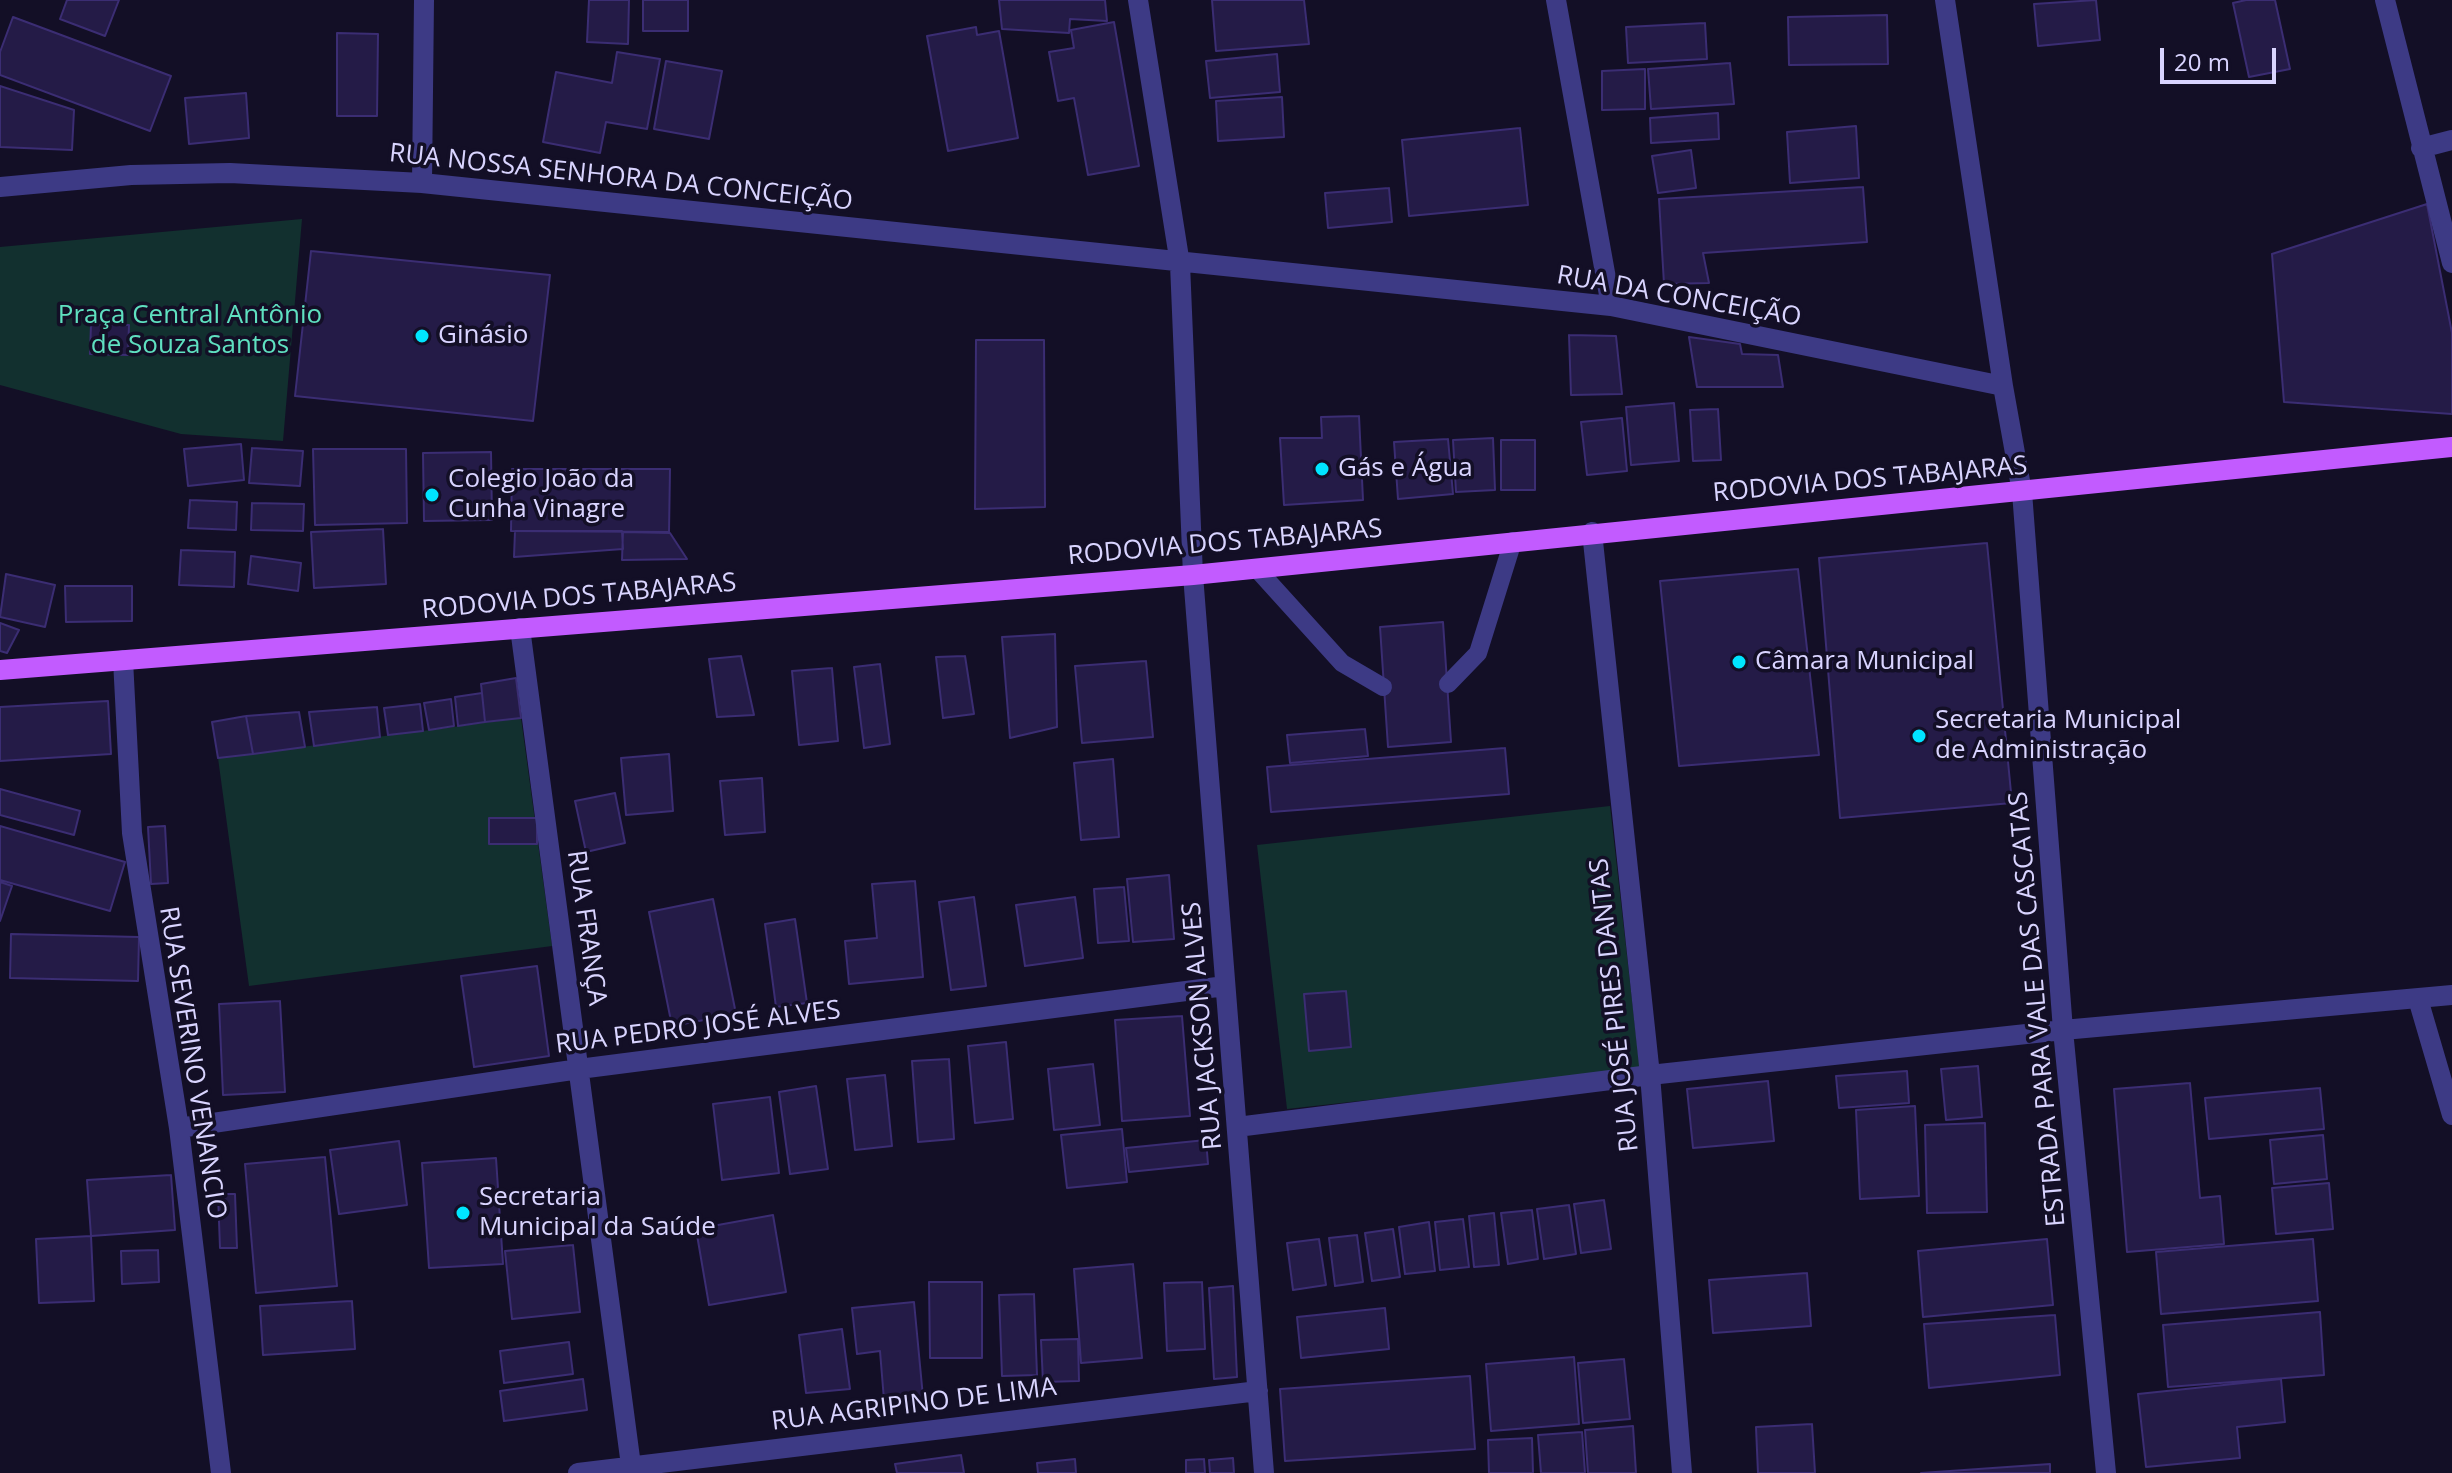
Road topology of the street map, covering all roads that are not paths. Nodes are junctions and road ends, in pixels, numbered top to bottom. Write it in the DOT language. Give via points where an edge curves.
graph roads {
  1 [pos="424,0"];
  2 [pos="1138,0"];
  3 [pos="1556,0"];
  4 [pos="1945,0"];
  5 [pos="2385,0"];
  6 [pos="2452,140"];
  7 [pos="2421,148"];
  8 [pos="422,183"];
  9 [pos="0,187"];
  10 [pos="2452,263"];
  11 [pos="1180,264"];
  12 [pos="1235,267"];
  13 [pos="1611,306"];
  14 [pos="2003,386"];
  15 [pos="2452,447"];
  16 [pos="2022,492"];
  17 [pos="1592,532"];
  18 [pos="1513,541"];
  19 [pos="1256,568"];
  20 [pos="1193,575"];
  21 [pos="520,628"];
  22 [pos="123,660"];
  23 [pos="0,670"];
  24 [pos="1448,684"];
  25 [pos="1383,687"];
  26 [pos="1225,986"];
  27 [pos="2452,995"];
  28 [pos="2418,999"];
  29 [pos="2063,1030"];
  30 [pos="579,1069"];
  31 [pos="1650,1075"];
  32 [pos="2452,1115"];
  33 [pos="1237,1127"];
  34 [pos="179,1128"];
  35 [pos="1258,1391"];
  36 [pos="632,1469"];
  37 [pos="221,1473"];
  38 [pos="578,1473"];
  39 [pos="1264,1473"];
  40 [pos="1682,1473"];
  41 [pos="2106,1473"];
  1 -- 8 [label="street"];
  2 -- 11 [label="street, RUA JACKSON ALVES"];
  3 -- 13 [label="street"];
  4 -- 14 [label="street"];
  5 -- 7 [label="street"];
  6 -- 7 [label="street"];
  7 -- 10 [label="street"];
  8 -- 9 [label="street, RUA NOSSA SENHORA DA CONCEIÇÃO" via="230,173 131,175"];
  8 -- 11 [label="street, RUA NOSSA SENHORA DA CONCEIÇÃO" via="1021,246 1072,247"];
  11 -- 12 [label="street, RUA NOSSA SENHORA DA CONCEIÇÃO"];
  11 -- 20 [label="street, RUA JACKSON ALVES"];
  12 -- 13 [label="street, RUA DA CONCEIÇÃO"];
  13 -- 14 [label="street, RUA DA CONCEIÇÃO"];
  14 -- 16 [label="street"];
  15 -- 16 [label="main road, RODOVIA DOS TABAJARAS"];
  16 -- 17 [label="main road, RODOVIA DOS TABAJARAS"];
  16 -- 29 [label="street, ESTRADA PARA VALE DAS CASCATAS"];
  17 -- 18 [label="main road, RODOVIA DOS TABAJARAS"];
  17 -- 31 [label="street, RUA JOSÉ PIRES DANTAS"];
  18 -- 19 [label="main road, RODOVIA DOS TABAJARAS"];
  18 -- 24 [label="lane" via="1478,653"];
  19 -- 20 [label="main road, RODOVIA DOS TABAJARAS"];
  19 -- 25 [label="lane" via="1342,663"];
  20 -- 21 [label="main road, RODOVIA DOS TABAJARAS"];
  20 -- 26 [label="street, RUA JACKSON ALVES"];
  21 -- 22 [label="main road, RODOVIA DOS TABAJARAS"];
  21 -- 30 [label="street, RUA FRANÇA"];
  22 -- 23 [label="main road, RODOVIA DOS TABAJARAS"];
  22 -- 34 [label="street, RUA SEVERINO VENANCIO" via="132,833"];
  26 -- 30 [label="street, RUA PEDRO JOSÉ ALVES"];
  26 -- 33 [label="street, RUA JACKSON ALVES"];
  27 -- 28 [label="street"];
  28 -- 29 [label="street"];
  28 -- 32 [label="street"];
  29 -- 31 [label="street"];
  29 -- 41 [label="street, ESTRADA PARA VALE DAS CASCATAS"];
  30 -- 34 [label="street, RUA PEDRO JOSÉ ALVES"];
  30 -- 36 [label="street, RUA FRANÇA"];
  31 -- 33 [label="street"];
  31 -- 40 [label="street, RUA JOSÉ PIRES DANTAS"];
  33 -- 35 [label="street, RUA JACKSON ALVES"];
  34 -- 37 [label="street, RUA SEVERINO VENANCIO"];
  35 -- 36 [label="street, RUA AGRIPINO DE LIMA"];
  35 -- 39 [label="street, RUA JACKSON ALVES"];
  36 -- 38 [label="street, RUA AGRIPINO DE LIMA"];
}
